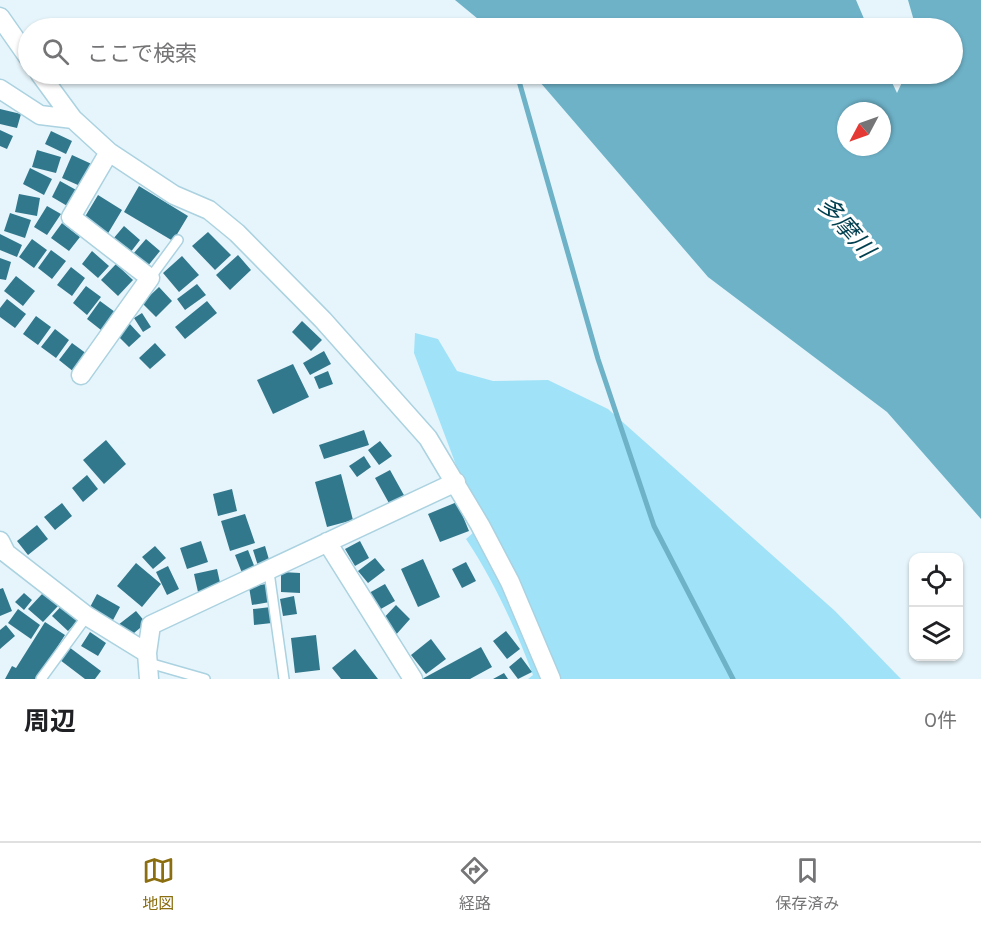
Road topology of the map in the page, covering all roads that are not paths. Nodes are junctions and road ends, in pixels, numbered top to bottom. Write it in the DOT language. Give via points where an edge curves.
graph roads {
  1 [pos="0,17"];
  2 [pos="18,43"];
  3 [pos="47,84"];
  4 [pos="0,89"];
  5 [pos="72,119"];
  6 [pos="109,152"];
  7 [pos="178,240"];
  8 [pos="150,278"];
  9 [pos="81,375"];
  10 [pos="456,482"];
  11 [pos="0,541"];
  12 [pos="327,542"];
  13 [pos="269,572"];
  14 [pos="87,616"];
  15 [pos="148,665"];
  16 [pos="41,679"];
  17 [pos="205,679"];
  18 [pos="284,679"];
  19 [pos="413,679"];
  20 [pos="551,679"];
  1 -- 2 [label="street"];
  3 -- 5 [label="street"];
  4 -- 5 [label="street" via="40,115"];
  5 -- 6 [label="street"];
  6 -- 8 [label="street" via="71,217"];
  6 -- 10 [label="street" via="174,195 209,210 237,233 428,438"];
  7 -- 8 [label="lane"];
  8 -- 9 [label="street"];
  10 -- 12 [label="street"];
  10 -- 20 [label="street" via="510,582"];
  11 -- 14 [label="street" via="6,553"];
  12 -- 13 [label="street"];
  12 -- 19 [label="street"];
  13 -- 15 [label="street" via="151,625"];
  13 -- 18 [label="lane"];
  14 -- 15 [label="street"];
  14 -- 16 [label="lane"];
  15 -- 17 [label="lane"];
}
